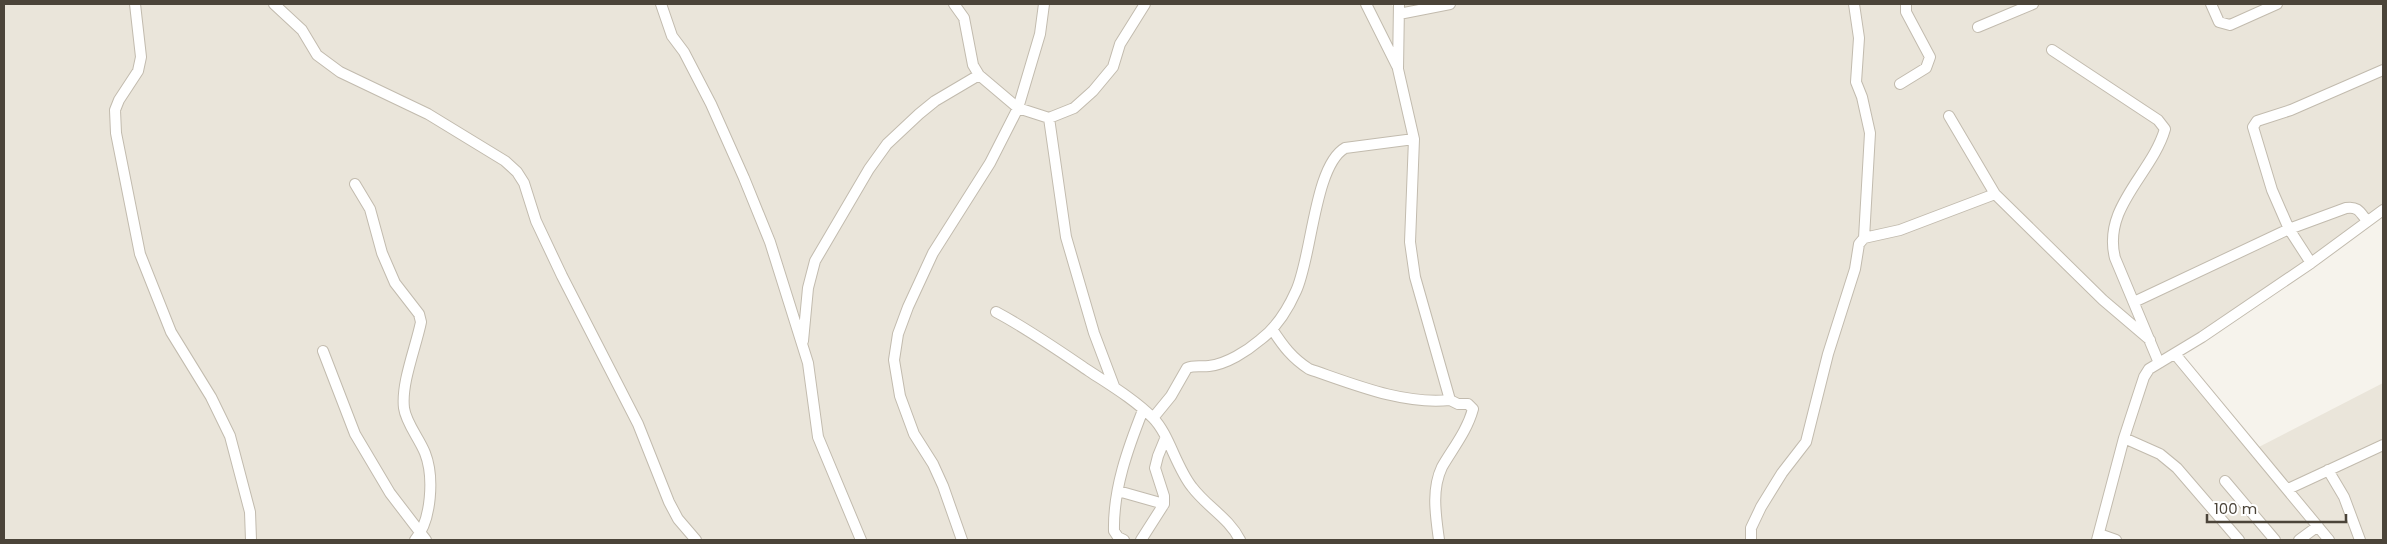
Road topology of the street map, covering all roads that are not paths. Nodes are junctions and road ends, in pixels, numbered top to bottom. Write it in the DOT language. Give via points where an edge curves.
graph roads {
  1 [pos="135,4"];
  2 [pos="274,4"];
  3 [pos="661,4"];
  4 [pos="954,4"];
  5 [pos="1044,4"];
  6 [pos="1145,4"];
  7 [pos="1366,4"];
  8 [pos="1450,4"];
  9 [pos="1854,4"];
  10 [pos="1906,4"];
  11 [pos="2033,4"];
  12 [pos="2210,4"];
  13 [pos="2277,4"];
  14 [pos="1399,9"];
  15 [pos="1978,27"];
  16 [pos="2052,50"];
  17 [pos="1398,70"];
  18 [pos="2383,70"];
  19 [pos="979,75"];
  20 [pos="1900,84"];
  21 [pos="1018,108"];
  22 [pos="1948,116"];
  23 [pos="1049,118"];
  24 [pos="1414,139"];
  25 [pos="355,184"];
  26 [pos="1995,194"];
  27 [pos="2383,210"];
  28 [pos="2367,221"];
  29 [pos="2289,229"];
  30 [pos="1864,238"];
  31 [pos="2311,263"];
  32 [pos="2134,302"];
  33 [pos="996,312"];
  34 [pos="1272,329"];
  35 [pos="2150,340"];
  36 [pos="802,345"];
  37 [pos="323,351"];
  38 [pos="2175,354"];
  39 [pos="2159,363"];
  40 [pos="1114,386"];
  41 [pos="1450,400"];
  42 [pos="1142,410"];
  43 [pos="1153,418"];
  44 [pos="2124,438"];
  45 [pos="1165,439"];
  46 [pos="2383,445"];
  47 [pos="2328,470"];
  48 [pos="2225,481"];
  49 [pos="2288,488"];
  50 [pos="1118,491"];
  51 [pos="1164,504"];
  52 [pos="2318,526"];
  53 [pos="692,537"];
  54 [pos="2098,537"];
  55 [pos="421,538"];
  56 [pos="252,540"];
  57 [pos="678,540"];
  58 [pos="861,540"];
  59 [pos="962,540"];
  60 [pos="1124,540"];
  61 [pos="1141,540"];
  62 [pos="1240,540"];
  63 [pos="1439,540"];
  64 [pos="1751,540"];
  65 [pos="2116,540"];
  66 [pos="2239,540"];
  67 [pos="2275,540"];
  68 [pos="2299,540"];
  69 [pos="2329,540"];
  70 [pos="2360,540"];
  1 -- 56 [label="street" via="141,56 138,71 115,110 116,132 140,254 171,332 211,397 230,436 250,512"];
  2 -- 53 [label="street" via="302,30 317,55 340,72 428,114 505,161 517,172 543,235 638,424 669,502"];
  3 -- 36 [label="street" via="672,36 711,104 744,178 770,242"];
  4 -- 19 [label="street" via="964,18 973,65"];
  5 -- 21 [label="street" via="1040,34"];
  6 -- 23 [label="street" via="1120,44 1113,67 1093,91 1074,108"];
  7 -- 17 [label="street"];
  8 -- 14 [label="street"];
  9 -- 30 [label="street" via="1859,38 1856,82 1870,133"];
  10 -- 20 [label="street" via="1906,12 1930,57 1926,68"];
  11 -- 15 [label="street"];
  12 -- 13 [label="street" via="2219,22 2230,25"];
  14 -- 17 [label="street"];
  16 -- 32 [label="street" via="2158,120 2165,129 2118,213 2113,230 2111,243 2115,258"];
  17 -- 24 [label="street"];
  18 -- 29 [label="street" via="2253,127 2272,190"];
  19 -- 21 [label="street"];
  19 -- 36 [label="street" via="918,114 887,144 869,169 815,261 808,288"];
  21 -- 23 [label="street"];
  21 -- 59 [label="street" via="990,164 934,253 908,307 898,334 894,360 906,414 943,486"];
  22 -- 26 [label="street"];
  23 -- 40 [label="street" via="1066,237 1094,333"];
  24 -- 34 [label="street" via="1345,148 1332,161 1320,190 1297,290"];
  24 -- 41 [label="street" via="1410,242 1415,277"];
  25 -- 55 [label="street" via="370,209 382,253 395,283 419,314 421,322 404,397 406,416 430,468 429,499"];
  26 -- 30 [label="street" via="1900,230"];
  26 -- 35 [label="street" via="2103,300"];
  27 -- 28 [label="street"];
  28 -- 29 [label="street" via="2359,209 2353,207"];
  28 -- 31 [label="street"];
  29 -- 31 [label="street"];
  29 -- 32 [label="street"];
  30 -- 64 [label="street" via="1859,244 1855,269 1828,354 1806,442 1760,507 1751,528"];
  31 -- 38 [label="street"];
  32 -- 35 [label="street"];
  33 -- 40 [label="street"];
  34 -- 41 [label="street" via="1296,361 1309,369 1405,398 1430,402"];
  34 -- 43 [label="street" via="1241,353 1224,361 1187,368 1171,396"];
  35 -- 39 [label="street"];
  36 -- 58 [label="street" via="808,363 818,437"];
  37 -- 55 [label="street" via="356,434"];
  38 -- 39 [label="street"];
  38 -- 49 [label="street"];
  39 -- 44 [label="street" via="2144,377"];
  40 -- 42 [label="street"];
  41 -- 63 [label="street" via="1468,404 1473,409 1470,422 1438,478"];
  42 -- 43 [label="street"];
  42 -- 50 [label="street"];
  43 -- 45 [label="street"];
  44 -- 54 [label="street"];
  44 -- 66 [label="street" via="2160,454 2177,468"];
  45 -- 51 [label="street" via="1155,468"];
  45 -- 62 [label="street" via="1182,475 1198,496 1232,526"];
  46 -- 47 [label="street"];
  47 -- 49 [label="street"];
  47 -- 70 [label="street" via="2344,497"];
  48 -- 67 [label="street"];
  49 -- 52 [label="street"];
  50 -- 51 [label="street"];
  50 -- 60 [label="street" via="1114,531"];
  51 -- 61 [label="street"];
  52 -- 68 [label="street"];
  52 -- 69 [label="street"];
  53 -- 57 [label="street"];
  54 -- 65 [label="street"];
}
